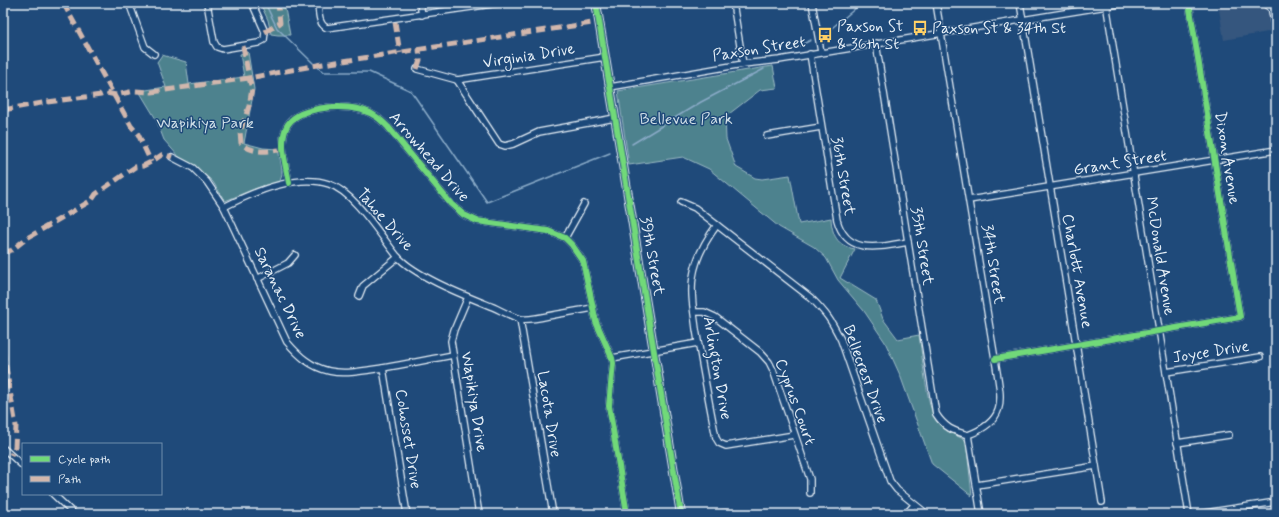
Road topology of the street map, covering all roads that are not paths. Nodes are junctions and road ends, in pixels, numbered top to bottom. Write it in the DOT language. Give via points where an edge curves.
graph roads {
  1 [pos="129,3"];
  2 [pos="207,3"];
  3 [pos="252,3"];
  4 [pos="318,3"];
  5 [pos="420,3"];
  6 [pos="499,3"];
  7 [pos="596,3"];
  8 [pos="733,3"];
  9 [pos="812,3"];
  10 [pos="936,3"];
  11 [pos="1020,3"];
  12 [pos="1124,3"];
  13 [pos="1189,3"];
  14 [pos="1106,4"];
  15 [pos="1271,6"];
  16 [pos="422,15"];
  17 [pos="1022,19"];
  18 [pos="941,32"];
  19 [pos="1276,35"];
  20 [pos="876,43"];
  21 [pos="821,52"];
  22 [pos="154,54"];
  23 [pos="810,54"];
  24 [pos="605,57"];
  25 [pos="743,64"];
  26 [pos="417,69"];
  27 [pos="457,80"];
  28 [pos="610,88"];
  29 [pos="615,118"];
  30 [pos="821,127"];
  31 [pos="767,136"];
  32 [pos="1276,150"];
  33 [pos="172,157"];
  34 [pos="1214,161"];
  35 [pos="1134,174"];
  36 [pos="289,183"];
  37 [pos="1050,187"];
  38 [pos="969,200"];
  39 [pos="681,202"];
  40 [pos="584,204"];
  41 [pos="224,206"];
  42 [pos="717,225"];
  43 [pos="565,238"];
  44 [pos="908,242"];
  45 [pos="295,256"];
  46 [pos="398,257"];
  47 [pos="257,279"];
  48 [pos="359,296"];
  49 [pos="468,297"];
  50 [pos="593,308"];
  51 [pos="694,312"];
  52 [pos="520,319"];
  53 [pos="1159,331"];
  54 [pos="698,343"];
  55 [pos="1076,344"];
  56 [pos="654,351"];
  57 [pos="453,355"];
  58 [pos="1260,357"];
  59 [pos="612,358"];
  60 [pos="995,358"];
  61 [pos="383,368"];
  62 [pos="1166,372"];
  63 [pos="794,435"];
  64 [pos="968,435"];
  65 [pos="1230,435"];
  66 [pos="1177,443"];
  67 [pos="3,448"];
  68 [pos="22,465"];
  69 [pos="1096,466"];
  70 [pos="977,485"];
  71 [pos="810,492"];
  72 [pos="54,495"];
  73 [pos="1102,502"];
  74 [pos="1276,502"];
  75 [pos="914,505"];
  76 [pos="74,514"];
  77 [pos="407,514"];
  78 [pos="479,514"];
  79 [pos="553,514"];
  80 [pos="627,514"];
  81 [pos="681,514"];
  82 [pos="718,514"];
  83 [pos="731,514"];
  84 [pos="906,514"];
  85 [pos="927,514"];
  86 [pos="981,514"];
  87 [pos="1189,514"];
  88 [pos="1198,514"];
  1 -- 22 [label="street" via="145,47"];
  2 -- 3 [label="street" via="214,42 217,47 223,49 264,40 265,32"];
  4 -- 16 [label="street" via="320,22 327,28"];
  5 -- 16 [label="street"];
  6 -- 16 [label="street"];
  7 -- 24 [label="main road, 39th Street"];
  8 -- 25 [label="street"];
  9 -- 21 [label="street"];
  10 -- 18 [label="street, 34th Street"];
  11 -- 17 [label="street, Charlott Avenue"];
  12 -- 14 [label="street, Paxson Street"];
  13 -- 34 [label="street, Dixon Avenue"];
  14 -- 17 [label="street, Paxson Street"];
  14 -- 35 [label="street, McDonald Avenue"];
  15 -- 19 [label="street"];
  17 -- 18 [label="street, Paxson Street"];
  17 -- 37 [label="street, Charlott Avenue"];
  18 -- 20 [label="street, Paxson Street"];
  18 -- 38 [label="street, 34th Street"];
  20 -- 21 [label="street, Paxson Street"];
  20 -- 44 [label="street, 35th Street"];
  21 -- 23 [label="street, Paxson Street"];
  23 -- 25 [label="street, Paxson Street"];
  23 -- 30 [label="street, 36th Street"];
  24 -- 27 [label="street, Virginia Drive"];
  24 -- 28 [label="main road, 39th Street"];
  25 -- 28 [label="street, Paxson Street"];
  26 -- 27 [label="street, Virginia Drive"];
  27 -- 29 [label="street" via="499,144 505,146 539,132"];
  28 -- 29 [label="main road, 39th Street"];
  29 -- 56 [label="main road, 39th Street"];
  30 -- 31 [label="street"];
  30 -- 44 [label="street, 36th Street" via="841,232 856,245 866,247"];
  32 -- 34 [label="street, Grant Street"];
  33 -- 41 [label="street, Saranac Drive" via="193,168"];
  34 -- 35 [label="street, Grant Street"];
  34 -- 53 [label="street, Dixon Avenue" via="1240,317"];
  35 -- 37 [label="street, Grant Street"];
  35 -- 53 [label="street, McDonald Avenue"];
  36 -- 41 [label="street, Tahoe Drive" via="255,192"];
  36 -- 43 [label="street, Arrowhead Drive" via="283,142 286,126 308,111 337,107 354,108 380,119 451,204 464,215 477,221 539,229"];
  36 -- 46 [label="street, Tahoe Drive" via="316,181 340,189 353,201"];
  37 -- 38 [label="street, Grant Street"];
  37 -- 55 [label="street, Charlott Avenue"];
  38 -- 60 [label="street, 34th Street"];
  39 -- 42 [label="street, Bellecrest Drive" via="695,208"];
  40 -- 43 [label="street"];
  41 -- 47 [label="street, Saranac Drive"];
  42 -- 51 [label="street, Arlington Drive" via="706,240 696,264 692,295"];
  42 -- 75 [label="street, Bellecrest Drive" via="826,312 841,340 890,481"];
  43 -- 50 [label="street, Arrowhead Drive" via="583,261"];
  44 -- 64 [label="street, 35th Street" via="936,414 943,424"];
  45 -- 47 [label="street" via="288,264"];
  46 -- 48 [label="street" via="363,286"];
  46 -- 49 [label="street, Tahoe Drive" via="418,273"];
  47 -- 61 [label="street, Saranac Drive" via="287,342 309,363 340,373"];
  49 -- 52 [label="street, Tahoe Drive"];
  49 -- 57 [label="street, Wapikiya Drive" via="451,341"];
  50 -- 52 [label="street, Tahoe Drive"];
  50 -- 59 [label="street, Arrowhead Drive" via="596,322"];
  51 -- 54 [label="street, Arlington Drive"];
  51 -- 63 [label="street, Cyprus Court" via="704,312 715,317 766,358 773,370"];
  52 -- 79 [label="street, Lacota Drive"];
  53 -- 55 [label="street"];
  53 -- 62 [label="street, McDonald Avenue"];
  54 -- 56 [label="street"];
  54 -- 63 [label="street, Arlington Drive" via="719,443 729,446"];
  55 -- 60 [label="street"];
  55 -- 69 [label="street, Charlott Avenue"];
  56 -- 59 [label="street"];
  56 -- 81 [label="main road, 39th Street"];
  57 -- 61 [label="street, Saranac Drive"];
  57 -- 78 [label="street, Wapikiya Drive"];
  58 -- 62 [label="street, Joyce Drive"];
  59 -- 80 [label="street, Arrowhead Drive" via="609,406"];
  60 -- 64 [label="street, 34th Street" via="1000,410 994,421 983,430"];
  61 -- 77 [label="street, Cohosset Drive"];
  62 -- 66 [label="street, McDonald Avenue"];
  63 -- 71 [label="street, Cyprus Court" via="810,479"];
  64 -- 70 [label="street"];
  65 -- 66 [label="street"];
  66 -- 87 [label="street, McDonald Avenue"];
  67 -- 68 [label="street"];
  69 -- 70 [label="street"];
  69 -- 73 [label="street, Charlott Avenue"];
  70 -- 86 [label="street"];
  72 -- 76 [label="street"];
  74 -- 88 [label="street"];
  75 -- 84 [label="street"];
  75 -- 85 [label="street, Bellecrest Drive"];
  82 -- 83 [label="street"];
}
